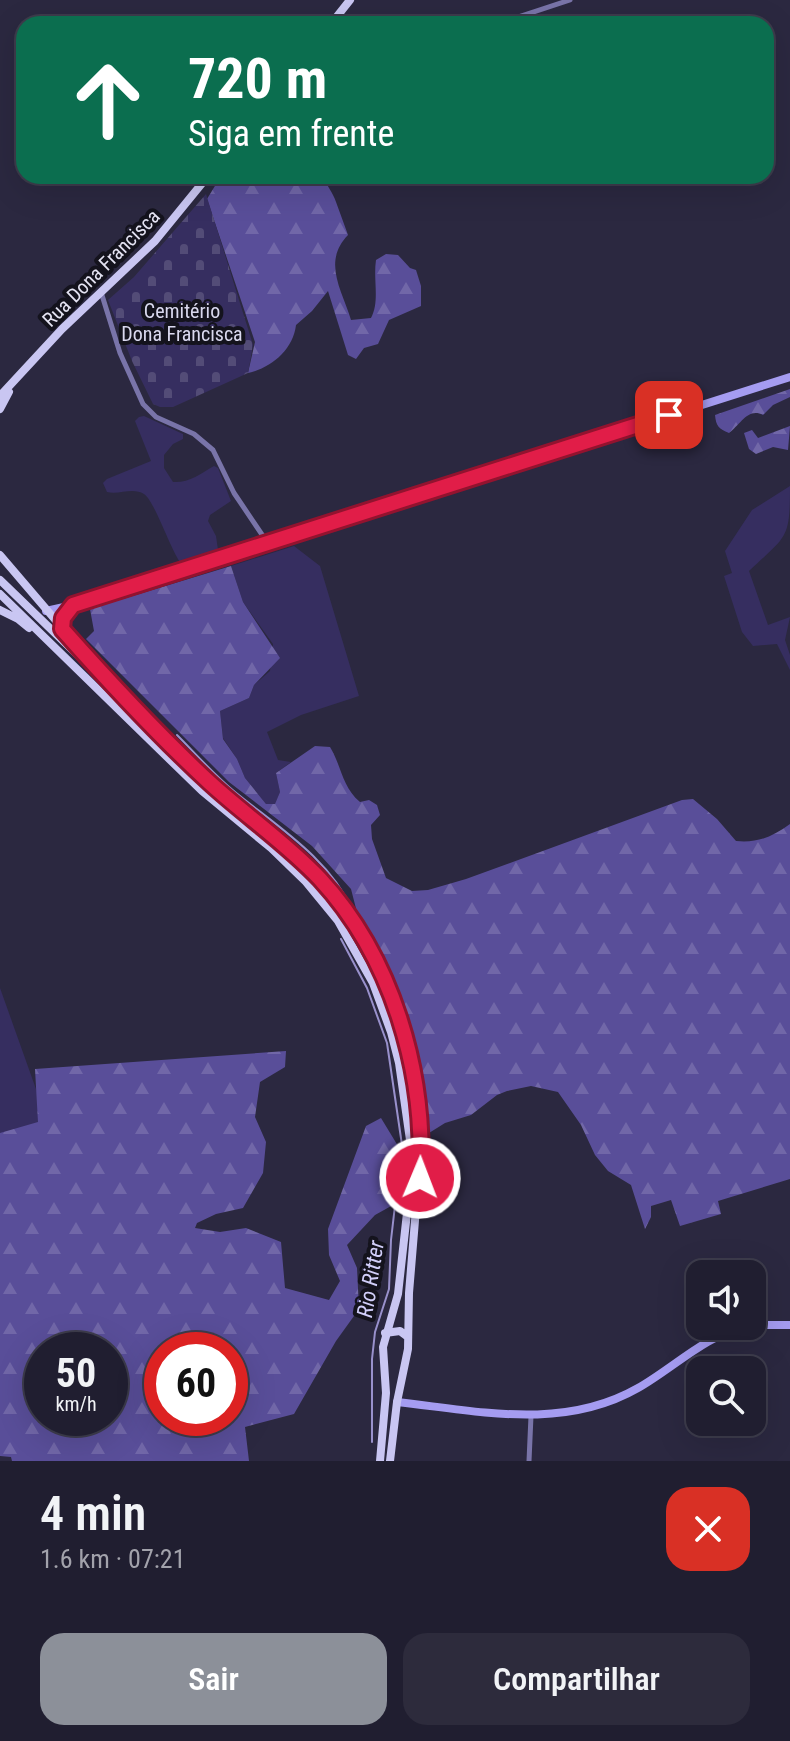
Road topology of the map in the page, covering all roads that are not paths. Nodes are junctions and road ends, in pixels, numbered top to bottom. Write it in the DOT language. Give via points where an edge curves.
graph roads {
  1 [pos="570,0"];
  2 [pos="521,16"];
  3 [pos="201,184"];
  4 [pos="101,292"];
  5 [pos="790,377"];
  6 [pos="15,381"];
  7 [pos="0,396"];
  8 [pos="0,409"];
  9 [pos="268,543"];
  10 [pos="0,555"];
  11 [pos="0,580"];
  12 [pos="0,594"];
  13 [pos="73,605"];
  14 [pos="0,610"];
  15 [pos="46,611"];
  16 [pos="62,629"];
  17 [pos="111,685"];
  18 [pos="102,692"];
  19 [pos="766,1325"];
  20 [pos="790,1325"];
  21 [pos="385,1333"];
  22 [pos="408,1337"];
  23 [pos="712,1340"];
  24 [pos="397,1402"];
  25 [pos="531,1416"];
  26 [pos="380,1461"];
  27 [pos="390,1461"];
  28 [pos="529,1461"];
  1 -- 2 [label="street"];
  3 -- 4 [label="main road, Rua Dona Francisca" via="155,241"];
  4 -- 6 [label="main road, Rua Dona Francisca"];
  4 -- 9 [label="street" via="143,404 213,450"];
  5 -- 9 [label="main road"];
  6 -- 7 [label="main road, Rua Dona Francisca"];
  6 -- 8 [label="main road, Rua Dona Francisca"];
  9 -- 13 [label="main road"];
  10 -- 15 [label="main road"];
  11 -- 17 [label="main road"];
  12 -- 18 [label="main road"];
  13 -- 15 [label="main road"];
  13 -- 16 [label="main road"];
  14 -- 18 [label="main road" via="18,619"];
  15 -- 16 [label="main road"];
  16 -- 17 [label="main road"];
  17 -- 22 [label="main road" via="210,783 320,879 352,920 381,973 404,1036 420,1130"];
  18 -- 21 [label="main road" via="202,791 306,882 338,921 373,983 399,1063 411,1147 398,1294"];
  19 -- 20 [label="main road"];
  21 -- 22 [label="main road" via="400,1331"];
  21 -- 26 [label="main road"];
  22 -- 24 [label="main road"];
  23 -- 25 [label="main road" via="621,1397"];
  24 -- 25 [label="main road"];
  24 -- 27 [label="main road"];
  25 -- 28 [label="street"];
}
